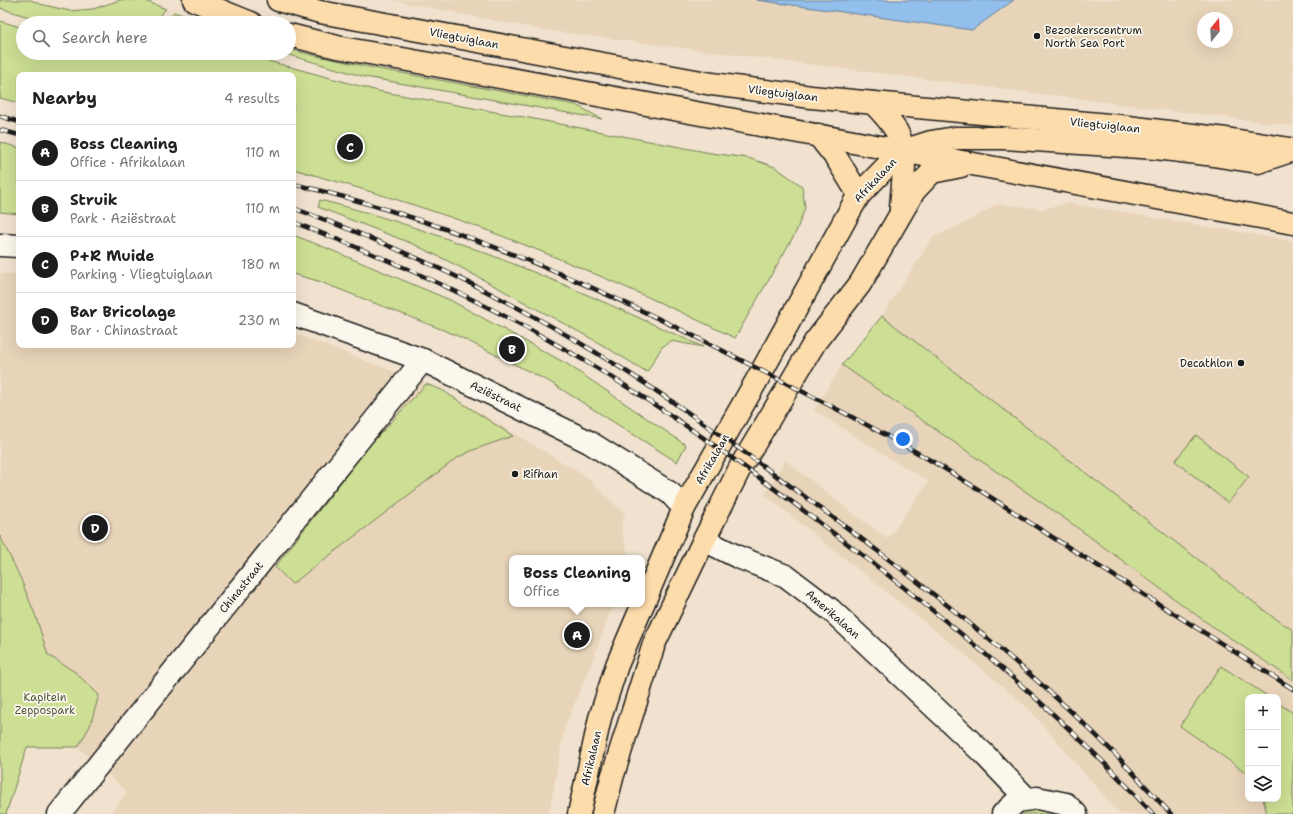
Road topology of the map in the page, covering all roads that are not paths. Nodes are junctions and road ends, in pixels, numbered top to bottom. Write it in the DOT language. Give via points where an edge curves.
graph roads {
  1 [pos="194,0"];
  2 [pos="278,0"];
  3 [pos="234,16"];
  4 [pos="296,37"];
  5 [pos="873,103"];
  6 [pos="818,135"];
  7 [pos="1293,150"];
  8 [pos="903,151"];
  9 [pos="970,164"];
  10 [pos="859,195"];
  11 [pos="900,214"];
  12 [pos="1293,223"];
  13 [pos="0,245"];
  14 [pos="16,246"];
  15 [pos="296,315"];
  16 [pos="423,360"];
  17 [pos="684,508"];
  18 [pos="704,540"];
  19 [pos="645,599"];
  20 [pos="642,607"];
  21 [pos="1027,799"];
  22 [pos="59,814"];
  23 [pos="579,814"];
  24 [pos="603,814"];
  25 [pos="1003,814"];
  26 [pos="1076,814"];
  1 -- 3 [label="main road"];
  2 -- 5 [label="main road, Vliegtuiglaan" via="328,13 712,84"];
  4 -- 6 [label="main road" via="344,49"];
  5 -- 7 [label="main road, Vliegtuiglaan" via="1119,126"];
  5 -- 8 [label="main road" via="898,134"];
  6 -- 8 [label="main road"];
  6 -- 10 [label="main road" via="837,159"];
  7 -- 8 [label="main road" via="1258,162 1156,148 1004,138 955,138 930,142"];
  8 -- 9 [label="main road"];
  8 -- 10 [label="main road, Afrikalaan"];
  8 -- 11 [label="main road, Afrikalaan"];
  9 -- 11 [label="main road" via="932,172 914,191"];
  9 -- 12 [label="main road"];
  10 -- 17 [label="main road, Afrikalaan"];
  11 -- 18 [label="main road, Afrikalaan" via="860,284 815,342 742,466"];
  13 -- 14 [label="street"];
  15 -- 16 [label="street, Aziëstraat"];
  16 -- 17 [label="street, Aziëstraat" via="589,442 670,493"];
  16 -- 22 [label="street, Chinastraat"];
  17 -- 19 [label="main road, Afrikalaan"];
  18 -- 21 [label="street, Amerikalaan" via="786,576 831,610 983,753"];
  18 -- 24 [label="main road, Afrikalaan" via="654,644"];
  20 -- 23 [label="main road, Afrikalaan" via="617,665 600,718"];
  21 -- 25 [label="street" via="1017,801"];
  21 -- 26 [label="street" via="1037,798 1066,804"];
}
